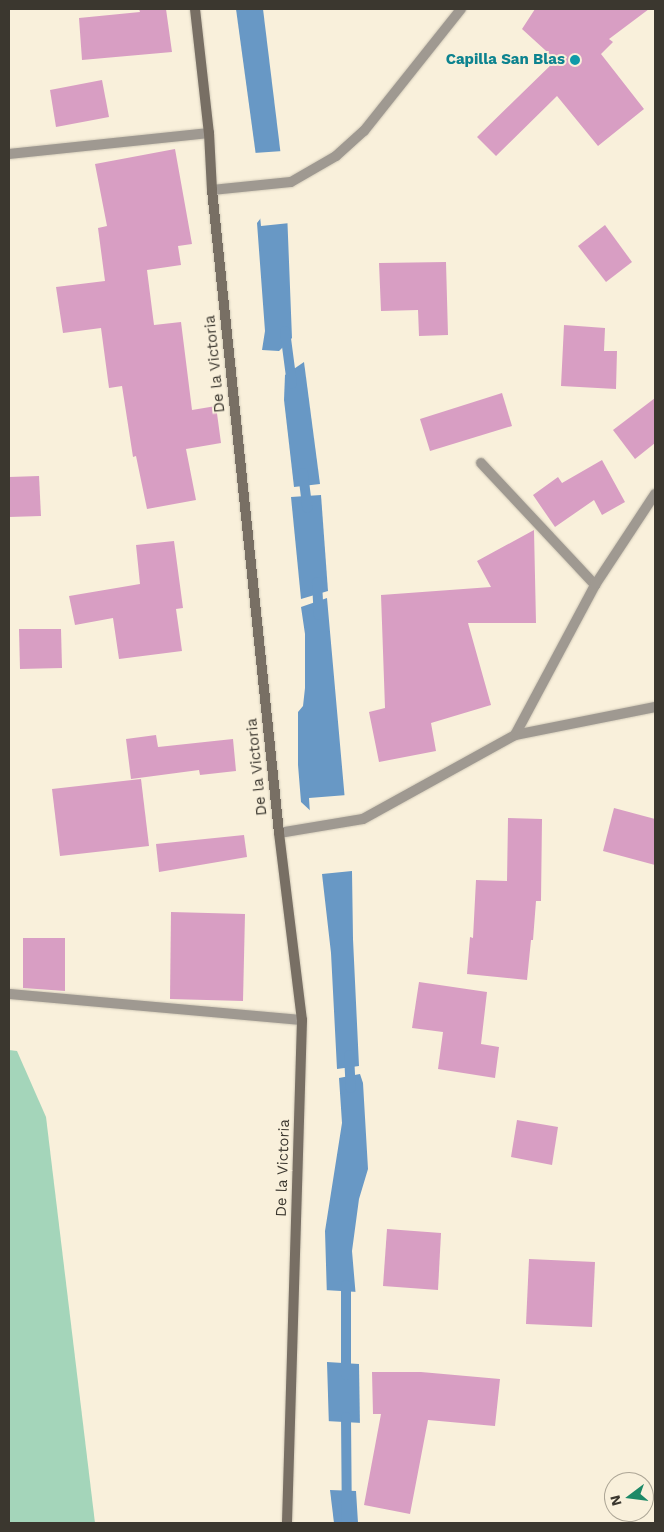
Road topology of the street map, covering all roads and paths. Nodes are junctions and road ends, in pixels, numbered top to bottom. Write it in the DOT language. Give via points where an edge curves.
graph roads {
  1 [pos="195,9"];
  2 [pos="461,9"];
  3 [pos="209,133"];
  4 [pos="9,154"];
  5 [pos="212,190"];
  6 [pos="481,463"];
  7 [pos="655,494"];
  8 [pos="595,585"];
  9 [pos="655,707"];
  10 [pos="515,735"];
  11 [pos="279,832"];
  12 [pos="9,994"];
  13 [pos="302,1020"];
  14 [pos="287,1523"];
  1 -- 3 [label="main road, De la Victoria"];
  2 -- 5 [label="street" via="364,131 336,156 291,182"];
  3 -- 4 [label="street"];
  3 -- 5 [label="main road, De la Victoria"];
  5 -- 11 [label="main road, De la Victoria"];
  6 -- 8 [label="street"];
  7 -- 8 [label="street"];
  8 -- 10 [label="street"];
  9 -- 10 [label="street"];
  10 -- 11 [label="street" via="363,818"];
  11 -- 13 [label="main road, De la Victoria"];
  12 -- 13 [label="street"];
  13 -- 14 [label="main road, De la Victoria"];
}
